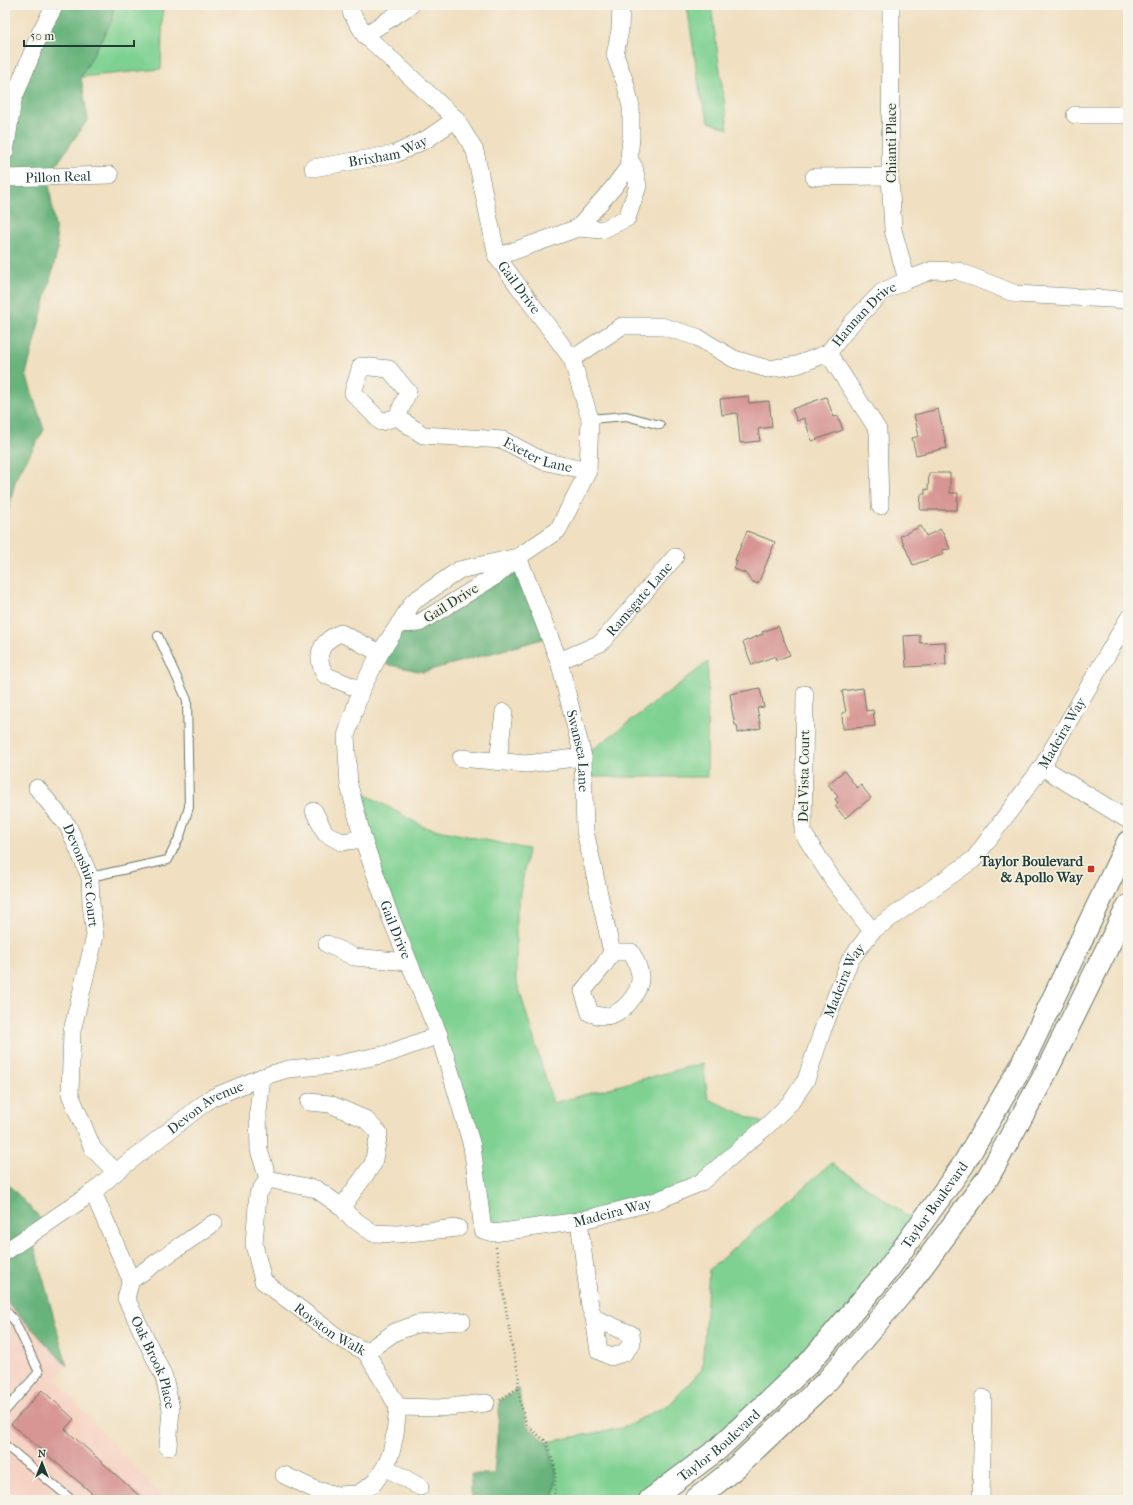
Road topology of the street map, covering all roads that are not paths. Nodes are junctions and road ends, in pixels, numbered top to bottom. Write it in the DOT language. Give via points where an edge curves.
graph roads {
  1 [pos="55,5"];
  2 [pos="350,5"];
  3 [pos="411,5"];
  4 [pos="621,5"];
  5 [pos="891,5"];
  6 [pos="364,35"];
  7 [pos="1075,115"];
  8 [pos="1128,115"];
  9 [pos="456,118"];
  10 [pos="5,152"];
  11 [pos="629,159"];
  12 [pos="313,168"];
  13 [pos="110,175"];
  14 [pos="890,176"];
  15 [pos="814,177"];
  16 [pos="5,178"];
  17 [pos="578,228"];
  18 [pos="497,257"];
  19 [pos="908,280"];
  20 [pos="1128,300"];
  21 [pos="828,354"];
  22 [pos="572,359"];
  23 [pos="397,417"];
  24 [pos="590,419"];
  25 [pos="660,425"];
  26 [pos="588,471"];
  27 [pos="880,506"];
  28 [pos="518,557"];
  29 [pos="675,557"];
  30 [pos="1128,619"];
  31 [pos="399,624"];
  32 [pos="158,636"];
  33 [pos="380,653"];
  34 [pos="560,661"];
  35 [pos="361,690"];
  36 [pos="805,694"];
  37 [pos="504,712"];
  38 [pos="583,757"];
  39 [pos="462,758"];
  40 [pos="498,762"];
  41 [pos="1042,767"];
  42 [pos="37,788"];
  43 [pos="314,811"];
  44 [pos="1128,820"];
  45 [pos="363,839"];
  46 [pos="1128,842"];
  47 [pos="90,877"];
  48 [pos="1128,906"];
  49 [pos="872,931"];
  50 [pos="327,944"];
  51 [pos="612,952"];
  52 [pos="408,962"];
  53 [pos="439,1035"];
  54 [pos="262,1077"];
  55 [pos="309,1102"];
  56 [pos="116,1172"];
  57 [pos="268,1179"];
  58 [pos="92,1192"];
  59 [pos="342,1207"];
  60 [pos="579,1221"];
  61 [pos="214,1224"];
  62 [pos="458,1228"];
  63 [pos="494,1233"];
  64 [pos="5,1252"];
  65 [pos="131,1280"];
  66 [pos="5,1310"];
  67 [pos="594,1318"];
  68 [pos="462,1321"];
  69 [pos="366,1352"];
  70 [pos="982,1398"];
  71 [pos="486,1403"];
  72 [pos="398,1407"];
  73 [pos="5,1411"];
  74 [pos="5,1445"];
  75 [pos="168,1447"];
  76 [pos="385,1468"];
  77 [pos="284,1475"];
  78 [pos="420,1487"];
  79 [pos="362,1497"];
  80 [pos="72,1500"];
  81 [pos="650,1500"];
  82 [pos="695,1500"];
  83 [pos="981,1500"];
  1 -- 10 [label="street" via="41,31 13,100"];
  2 -- 6 [label="street, Gail Drive" via="351,12"];
  3 -- 6 [label="street"];
  4 -- 11 [label="street" via="615,55 631,106"];
  5 -- 14 [label="street, Chianti Place"];
  6 -- 9 [label="street, Gail Drive"];
  7 -- 8 [label="street"];
  9 -- 12 [label="street, Brixham Way" via="427,139 395,154"];
  9 -- 18 [label="street, Gail Drive" via="475,151"];
  11 -- 17 [label="street" via="628,168"];
  11 -- 17 [label="street" via="634,167 638,186 627,218 602,230"];
  13 -- 16 [label="street, Pillon Real"];
  14 -- 15 [label="street"];
  14 -- 19 [label="street, Chianti Place" via="893,230"];
  17 -- 18 [label="street"];
  18 -- 22 [label="street, Gail Drive"];
  19 -- 20 [label="street, Hannan Drive" via="933,270 958,271 1016,294"];
  19 -- 21 [label="street, Hannan Drive" via="882,292 851,324"];
  21 -- 22 [label="street, Hannan Drive" via="797,365 768,369 734,359 697,337 661,326 622,326"];
  21 -- 27 [label="street" via="878,430"];
  22 -- 24 [label="street, Gail Drive"];
  23 -- 26 [label="street, Exeter Lane" via="423,435 503,440 543,461"];
  24 -- 25 [label="lane" via="626,416"];
  24 -- 26 [label="street, Gail Drive"];
  26 -- 28 [label="street, Gail Drive" via="558,530"];
  28 -- 31 [label="street, Gail Drive" via="497,575 419,623"];
  28 -- 31 [label="street, Gail Drive" via="459,570 413,602"];
  28 -- 34 [label="street, Swansea Lane"];
  29 -- 34 [label="street, Ramsgate Lane" via="601,643"];
  30 -- 41 [label="street, Madeira Way"];
  31 -- 33 [label="street, Gail Drive"];
  32 -- 47 [label="lane" via="187,700 189,807 180,836 168,860"];
  33 -- 35 [label="street, Gail Drive"];
  33 -- 35 [label="street" via="341,632 332,636 321,648 319,659 324,675"];
  34 -- 38 [label="street, Swansea Lane"];
  35 -- 45 [label="street, Gail Drive" via="346,736 349,785"];
  36 -- 49 [label="street, Del Vista Court" via="803,833 833,880"];
  37 -- 40 [label="street"];
  38 -- 40 [label="street" via="526,764"];
  38 -- 51 [label="street, Swansea Lane" via="585,831"];
  39 -- 40 [label="street"];
  41 -- 44 [label="street"];
  41 -- 49 [label="street, Madeira Way" via="974,859"];
  42 -- 47 [label="street, Devonshire Court" via="68,826"];
  43 -- 45 [label="street" via="325,833 341,842"];
  45 -- 52 [label="street, Gail Drive"];
  46 -- 81 [label="main road, Taylor Boulevard" via="1020,1068 963,1165 887,1271 808,1363 718,1449"];
  47 -- 56 [label="street, Devonshire Court" via="96,936 72,1031 70,1094 93,1148"];
  48 -- 82 [label="main road, Taylor Boulevard" via="1042,1080 982,1186 908,1287 827,1380 735,1468"];
  49 -- 60 [label="street, Madeira Way" via="850,960 822,1029 806,1080 792,1102 700,1183 656,1201"];
  50 -- 52 [label="street" via="354,957"];
  52 -- 53 [label="street, Gail Drive"];
  53 -- 54 [label="street, Devon Avenue" via="387,1054 334,1065 288,1069"];
  53 -- 63 [label="street, Gail Drive" via="472,1146 483,1230"];
  54 -- 56 [label="street, Devon Avenue" via="211,1098"];
  54 -- 57 [label="street" via="258,1112 259,1150"];
  55 -- 59 [label="street" via="330,1104 365,1119 379,1133 373,1164"];
  56 -- 58 [label="street, Devon Avenue"];
  57 -- 59 [label="street" via="316,1189"];
  57 -- 69 [label="street, Royston Walk" via="258,1194 254,1244 263,1281 336,1336"];
  58 -- 64 [label="street, Devon Avenue"];
  58 -- 65 [label="street"];
  59 -- 62 [label="street" via="349,1216 373,1233 398,1234"];
  60 -- 63 [label="street, Madeira Way"];
  60 -- 67 [label="street" via="590,1307"];
  61 -- 65 [label="street"];
  65 -- 75 [label="street, Oak Brook Place" via="126,1298 164,1377 172,1409"];
  66 -- 73 [label="lane" via="14,1320 39,1372"];
  68 -- 69 [label="street" via="418,1324 395,1332"];
  69 -- 72 [label="street, Royston Walk"];
  70 -- 83 [label="street"];
  71 -- 72 [label="street" via="439,1408"];
  72 -- 76 [label="street" via="391,1453"];
  74 -- 80 [label="lane"];
  76 -- 78 [label="street"];
  76 -- 79 [label="street"];
  77 -- 79 [label="street" via="316,1490"];
}
